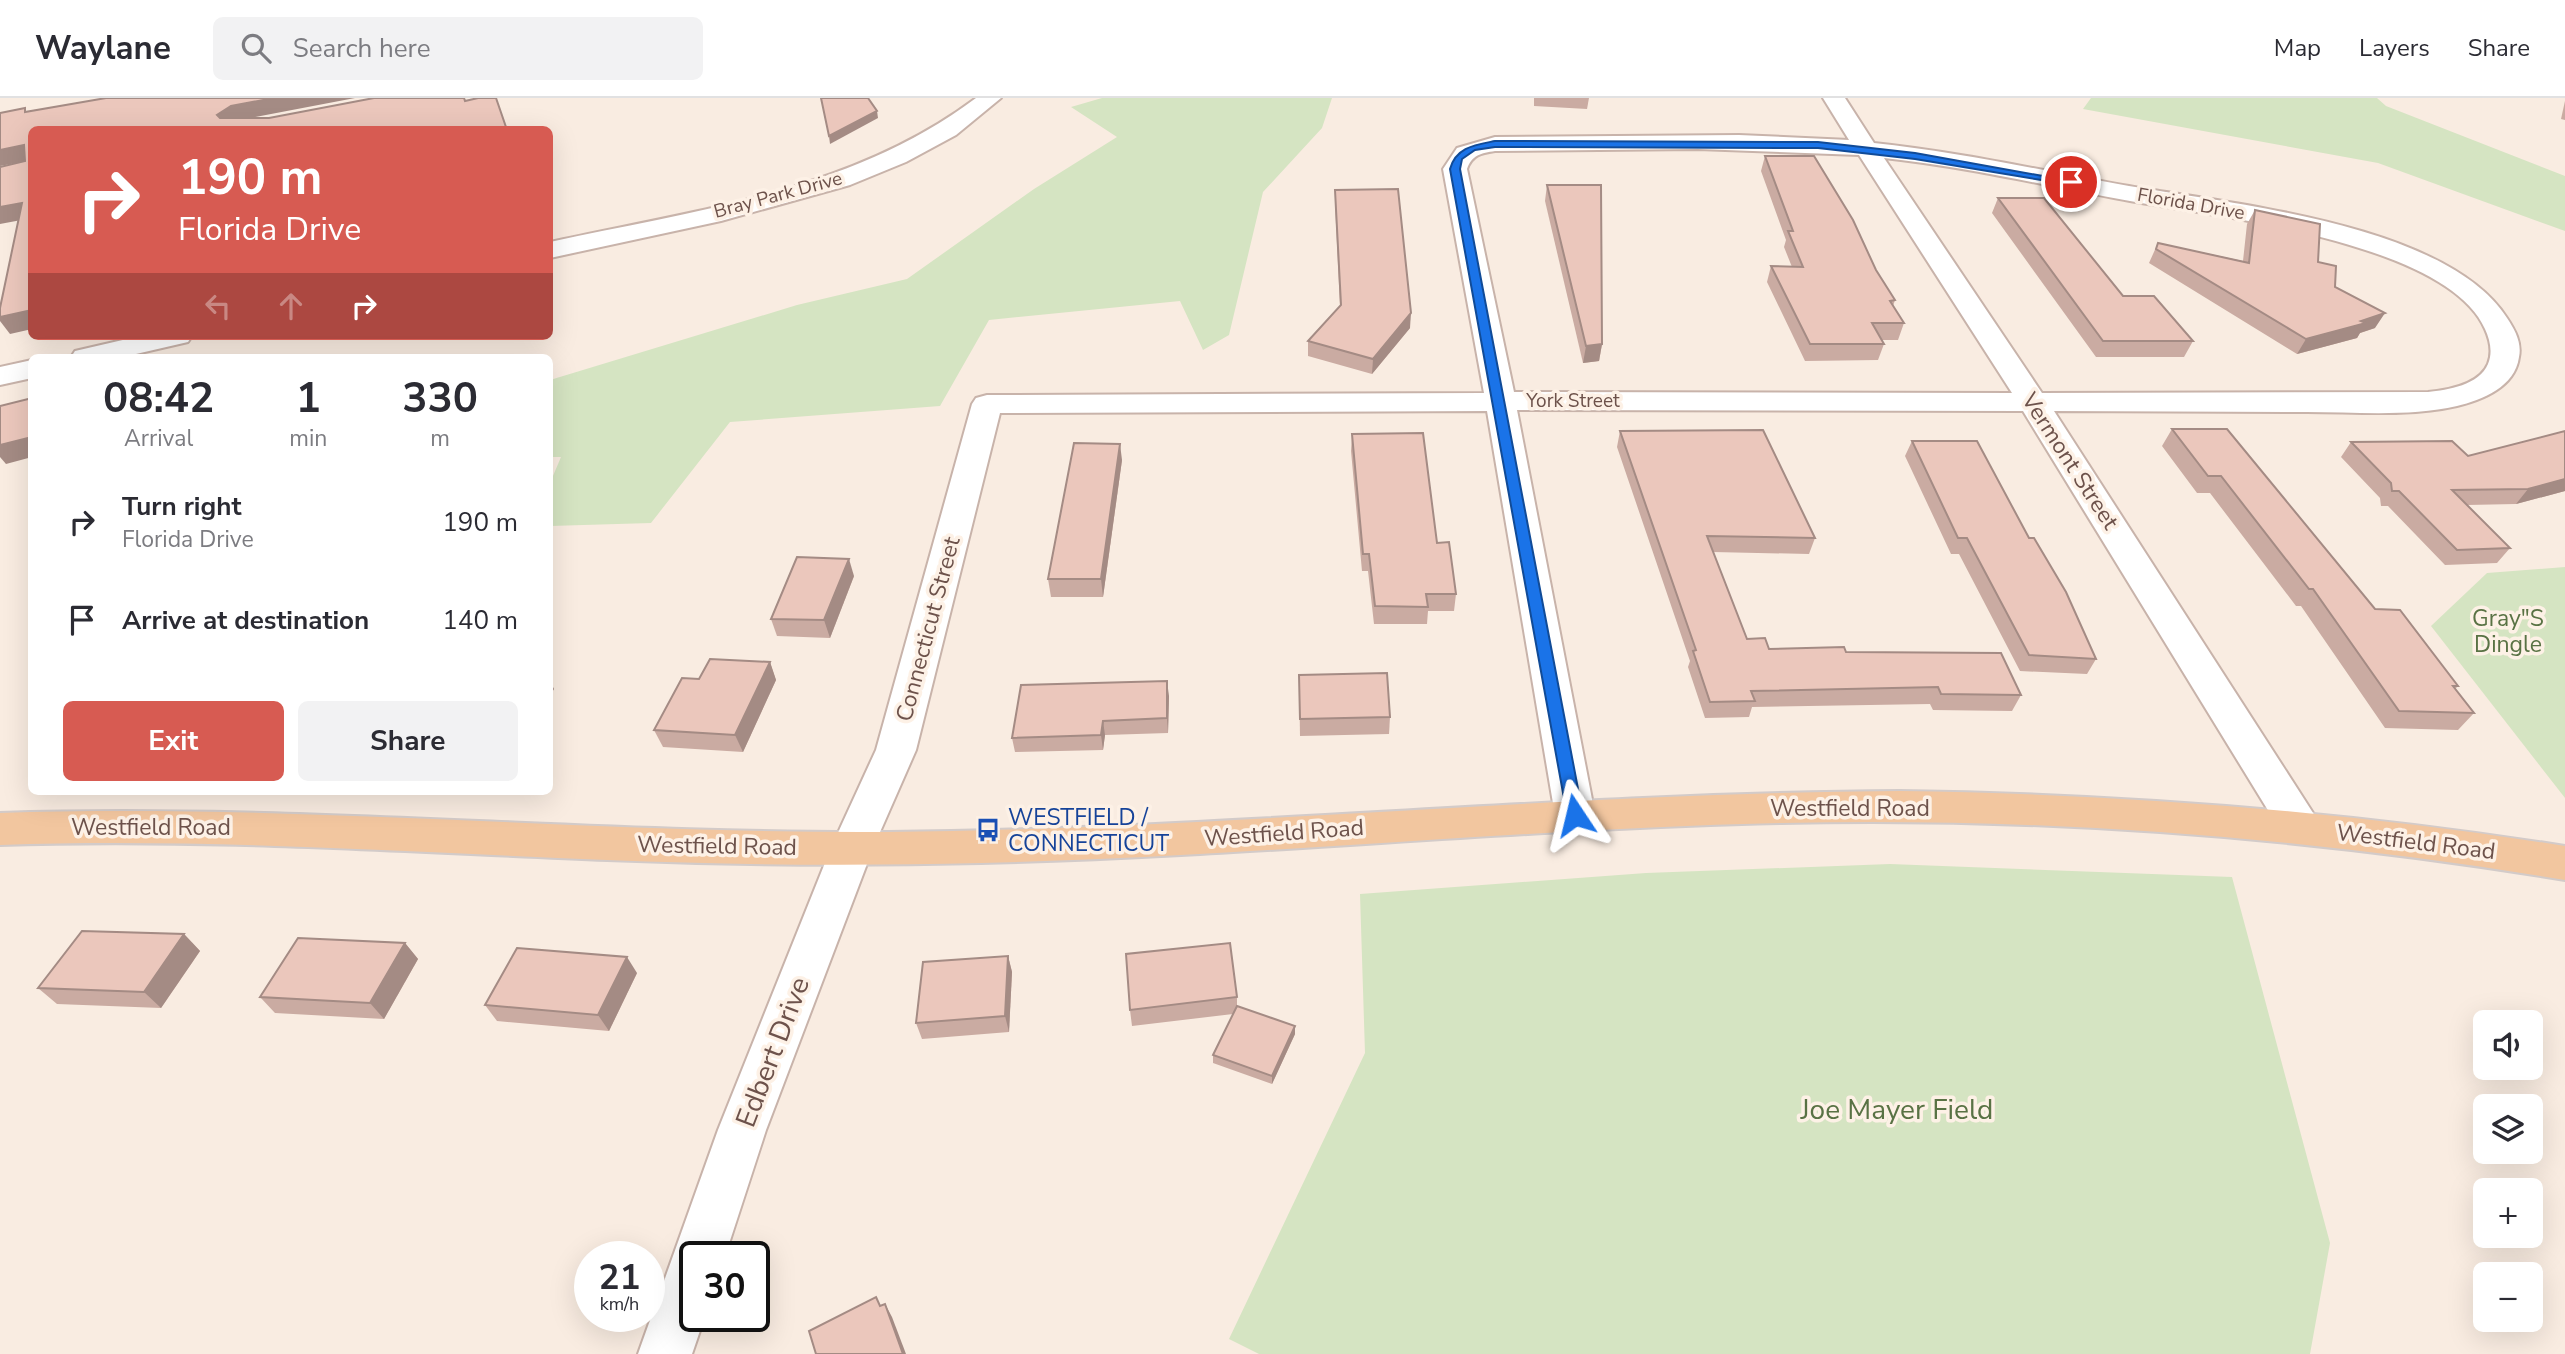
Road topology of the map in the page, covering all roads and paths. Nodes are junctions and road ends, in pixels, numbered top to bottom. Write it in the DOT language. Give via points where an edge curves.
graph roads {
  1 [pos="989,98"];
  2 [pos="1834,98"];
  3 [pos="1866,149"];
  4 [pos="553,249"];
  5 [pos="160,340"];
  6 [pos="98,354"];
  7 [pos="28,370"];
  8 [pos="0,376"];
  9 [pos="1498,401"];
  10 [pos="987,404"];
  11 [pos="2034,404"];
  12 [pos="1575,815"];
  13 [pos="2300,827"];
  14 [pos="0,829"];
  15 [pos="852,848"];
  16 [pos="2565,863"];
  17 [pos="704,1241"];
  18 [pos="679,1314"];
  19 [pos="665,1354"];
  1 -- 4 [label="street, Bray Park Drive" via="934,138 855,175"];
  2 -- 3 [label="street, Vermont Street"];
  3 -- 9 [label="street, Florida Drive" via="1495,144 1462,153 1455,169"];
  3 -- 11 [label="street, Vermont Street"];
  3 -- 11 [label="street, Florida Drive" via="2230,211 2365,242 2420,263 2470,292 2494,319 2506,347 2505,360 2491,380 2465,394 2439,399 2332,404"];
  5 -- 6 [label="street"];
  7 -- 8 [label="street"];
  9 -- 10 [label="street, York Street" via="1265,406"];
  9 -- 11 [label="street, York Street"];
  9 -- 12 [label="street"];
  10 -- 15 [label="street, Connecticut Street" via="897,750"];
  11 -- 13 [label="street, Vermont Street"];
  12 -- 13 [label="main road, Westfield Road" via="1920,806"];
  12 -- 15 [label="main road, Westfield Road" via="1083,844"];
  13 -- 16 [label="main road, Westfield Road"];
  14 -- 15 [label="main road, Westfield Road" via="212,827 614,844"];
  15 -- 17 [label="street, Edbert Drive" via="742,1130"];
  18 -- 19 [label="street"];
}
